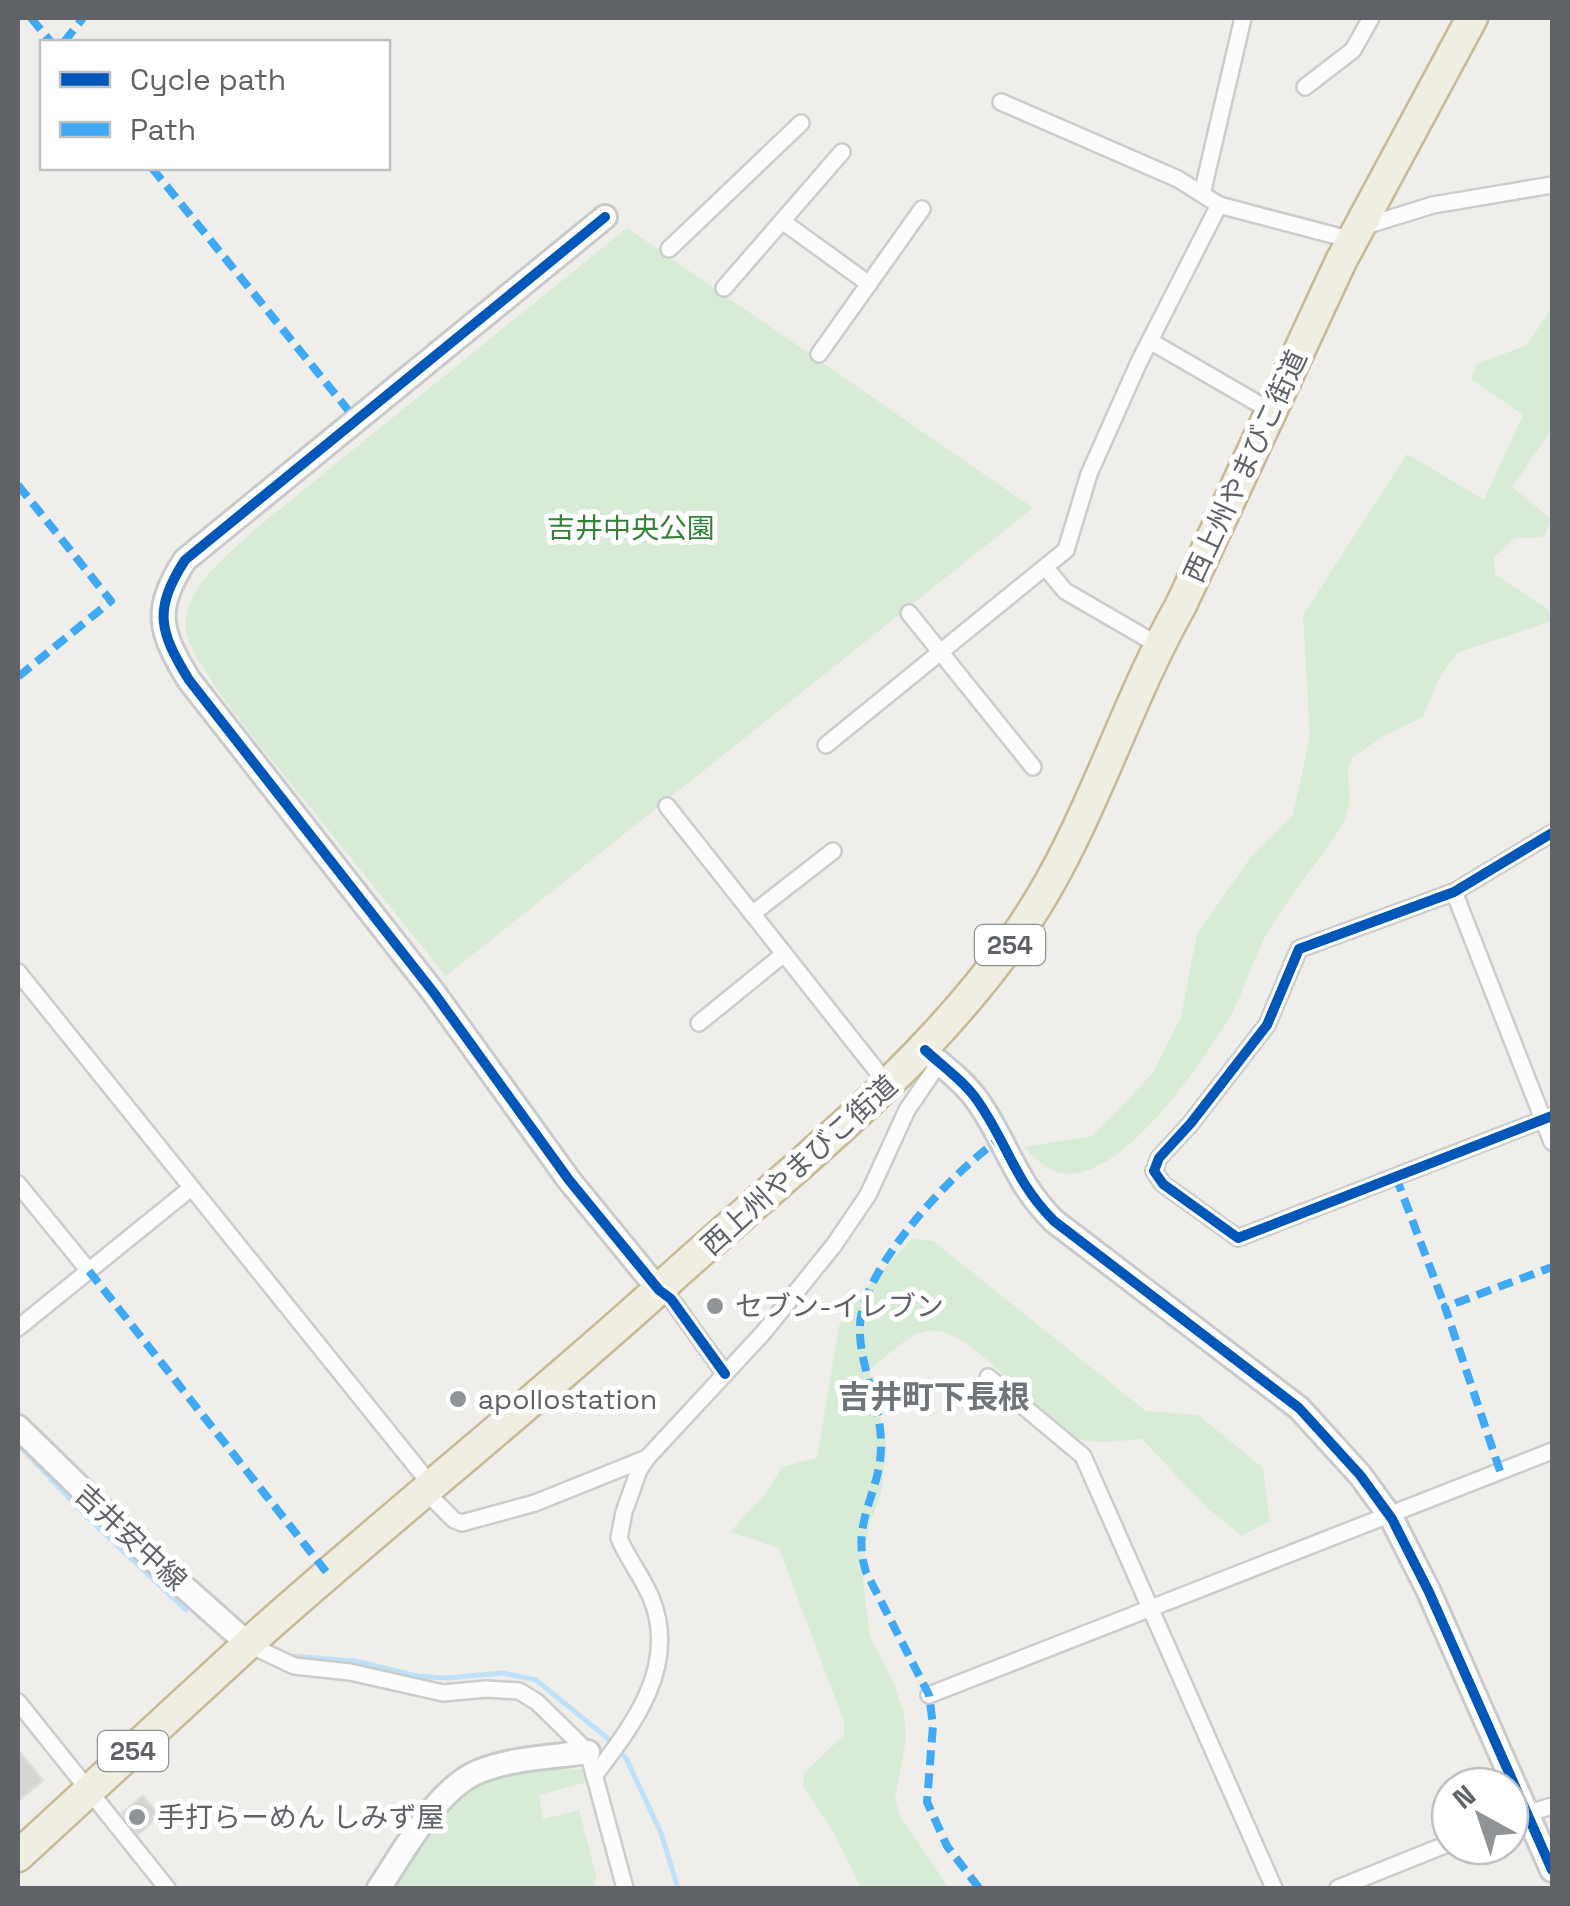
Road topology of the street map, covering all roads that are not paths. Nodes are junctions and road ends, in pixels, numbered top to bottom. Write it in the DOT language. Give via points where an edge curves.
graph roads {
  1 [pos="1243,18"];
  2 [pos="1371,18"];
  3 [pos="1466,21"];
  4 [pos="1305,88"];
  5 [pos="1001,102"];
  6 [pos="801,124"];
  7 [pos="842,152"];
  8 [pos="1552,185"];
  9 [pos="1202,194"];
  10 [pos="1219,205"];
  11 [pos="922,209"];
  12 [pos="605,217"];
  13 [pos="782,221"];
  14 [pos="1356,234"];
  15 [pos="669,248"];
  16 [pos="869,284"];
  17 [pos="724,288"];
  18 [pos="1150,341"];
  19 [pos="819,354"];
  20 [pos="1271,411"];
  21 [pos="1046,568"];
  22 [pos="909,613"];
  23 [pos="1158,645"];
  24 [pos="941,654"];
  25 [pos="826,746"];
  26 [pos="1033,768"];
  27 [pos="667,806"];
  28 [pos="1552,833"];
  29 [pos="832,851"];
  30 [pos="1454,892"];
  31 [pos="752,914"];
  32 [pos="784,954"];
  33 [pos="18,972"];
  34 [pos="699,1023"];
  35 [pos="929,1061"];
  36 [pos="888,1085"];
  37 [pos="1548,1118"];
  38 [pos="1552,1142"];
  39 [pos="18,1184"];
  40 [pos="191,1188"];
  41 [pos="90,1271"];
  42 [pos="658,1290"];
  43 [pos="18,1328"];
  44 [pos="724,1374"];
  45 [pos="988,1377"];
  46 [pos="18,1427"];
  47 [pos="1552,1451"];
  48 [pos="647,1458"];
  49 [pos="428,1489"];
  50 [pos="1389,1515"];
  51 [pos="1149,1606"];
  52 [pos="248,1644"];
  53 [pos="929,1695"];
  54 [pos="18,1702"];
  55 [pos="588,1752"];
  56 [pos="1499,1766"];
  57 [pos="594,1776"];
  58 [pos="88,1792"];
  59 [pos="1530,1834"];
  60 [pos="1430,1852"];
  61 [pos="18,1856"];
  62 [pos="1552,1870"];
  63 [pos="167,1888"];
  64 [pos="379,1888"];
  65 [pos="624,1888"];
  66 [pos="1274,1888"];
  67 [pos="1338,1888"];
  1 -- 9 [label="street"];
  2 -- 4 [label="street" via="1353,50"];
  3 -- 14 [label="highway, 西上州やまびこ街道 / 254"];
  5 -- 9 [label="street"];
  6 -- 15 [label="street"];
  7 -- 13 [label="street"];
  8 -- 14 [label="street" via="1433,205"];
  9 -- 10 [label="street"];
  10 -- 14 [label="street"];
  10 -- 18 [label="street"];
  11 -- 16 [label="street"];
  12 -- 42 [label="street" via="185,560 167,588 163,615 166,643 189,680"];
  13 -- 16 [label="street"];
  13 -- 17 [label="street"];
  14 -- 20 [label="highway, 西上州やまびこ街道 / 254"];
  16 -- 19 [label="street"];
  18 -- 20 [label="street"];
  18 -- 21 [label="street" via="1089,474 1066,550"];
  20 -- 23 [label="highway, 西上州やまびこ街道 / 254"];
  21 -- 23 [label="street" via="1065,591"];
  21 -- 24 [label="street"];
  22 -- 24 [label="street"];
  23 -- 35 [label="highway, 西上州やまびこ街道 / 254" via="1055,873"];
  24 -- 25 [label="street"];
  24 -- 26 [label="street"];
  27 -- 31 [label="street"];
  28 -- 30 [label="street"];
  29 -- 31 [label="street"];
  30 -- 37 [label="street"];
  30 -- 37 [label="street" via="1299,949 1267,1025 1154,1171 1238,1238"];
  31 -- 32 [label="street"];
  32 -- 34 [label="street"];
  32 -- 36 [label="street"];
  33 -- 40 [label="street"];
  35 -- 36 [label="highway, 西上州やまびこ街道 / 254"];
  35 -- 44 [label="street" via="868,1195"];
  35 -- 50 [label="street" via="974,1095 1039,1206 1299,1408"];
  36 -- 42 [label="highway, 西上州やまびこ街道 / 254"];
  37 -- 38 [label="street"];
  39 -- 41 [label="street"];
  40 -- 41 [label="street"];
  40 -- 49 [label="street"];
  41 -- 43 [label="street"];
  42 -- 44 [label="street"];
  42 -- 49 [label="highway, 西上州やまびこ街道 / 254"];
  44 -- 48 [label="street"];
  45 -- 51 [label="street" via="1083,1456"];
  46 -- 52 [label="street, 吉井安中線"];
  47 -- 50 [label="street"];
  48 -- 49 [label="street" via="536,1503 462,1522"];
  48 -- 57 [label="street" via="620,1538 658,1622 657,1671 634,1722"];
  49 -- 52 [label="highway, 西上州やまびこ街道 / 254"];
  50 -- 51 [label="street"];
  50 -- 56 [label="street" via="1429,1592"];
  51 -- 53 [label="street"];
  51 -- 66 [label="street"];
  52 -- 55 [label="street" via="294,1666 443,1693 518,1691"];
  52 -- 58 [label="highway, 西上州やまびこ街道 / 254"];
  54 -- 58 [label="street"];
  55 -- 57 [label="street"];
  55 -- 64 [label="street" via="497,1766 455,1785"];
  57 -- 65 [label="street"];
  58 -- 61 [label="highway, 西上州やまびこ街道 / 254"];
  58 -- 63 [label="street"];
  59 -- 62 [label="street"];
  60 -- 67 [label="street"];
}
